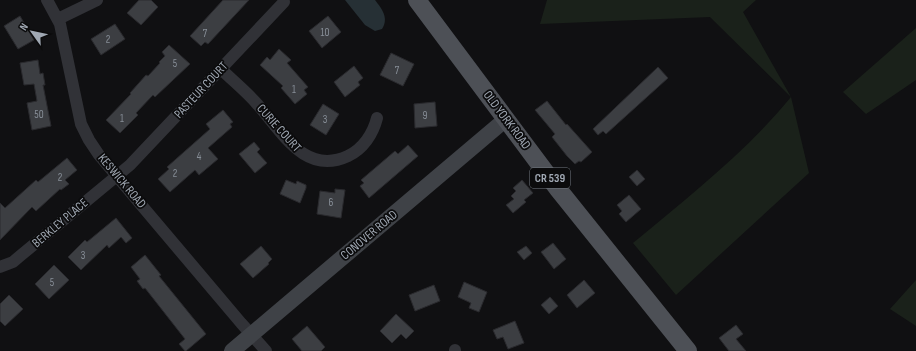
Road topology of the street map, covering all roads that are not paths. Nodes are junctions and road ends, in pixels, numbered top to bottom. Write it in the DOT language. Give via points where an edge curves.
graph roads {
  1 [pos="47,0"];
  2 [pos="97,0"];
  3 [pos="416,0"];
  4 [pos="284,2"];
  5 [pos="58,19"];
  6 [pos="221,69"];
  7 [pos="376,118"];
  8 [pos="506,119"];
  9 [pos="117,176"];
  10 [pos="0,267"];
  11 [pos="252,335"];
  12 [pos="232,351"];
  13 [pos="266,351"];
  14 [pos="688,351"];
  1 -- 5 [label="street, KESWICK ROAD"];
  2 -- 5 [label="street"];
  3 -- 8 [label="main road, OLD YORK ROAD / CR 539"];
  4 -- 6 [label="street, PASTEUR COURT"];
  5 -- 9 [label="street, KESWICK ROAD" via="81,124 94,147"];
  6 -- 7 [label="street, CURIE COURT" via="258,105 295,149 312,158 330,160 350,155 370,135"];
  6 -- 9 [label="street, PASTEUR COURT"];
  8 -- 11 [label="street, CONOVER ROAD"];
  8 -- 14 [label="main road, OLD YORK ROAD / CR 539" via="558,189"];
  9 -- 10 [label="street, BERKLEY PLACE" via="13,262"];
  9 -- 11 [label="street, KESWICK ROAD"];
  11 -- 12 [label="street, CONOVER ROAD"];
  11 -- 13 [label="street, KESWICK ROAD"];
}
